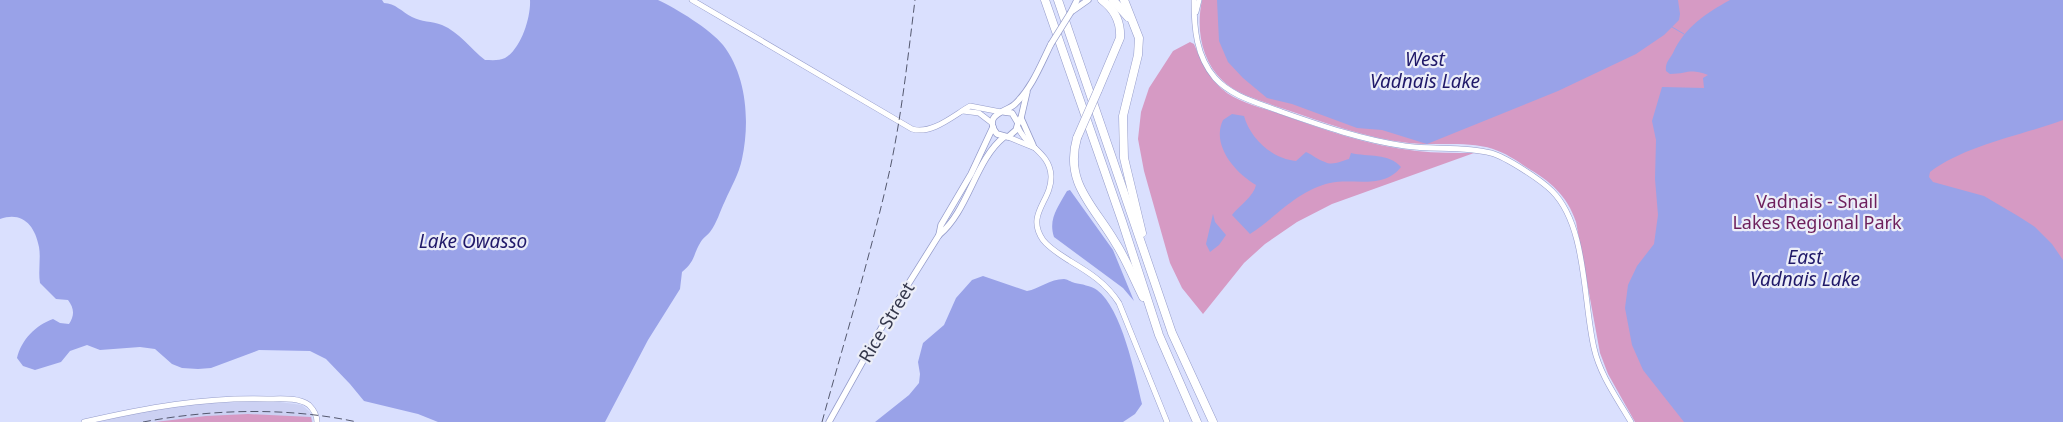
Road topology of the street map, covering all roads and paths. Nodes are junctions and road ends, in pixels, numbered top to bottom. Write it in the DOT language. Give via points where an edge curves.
graph roads {
  1 [pos="692,0"];
  2 [pos="1045,0"];
  3 [pos="1058,0"];
  4 [pos="1077,0"];
  5 [pos="1088,0"];
  6 [pos="1102,0"];
  7 [pos="1113,0"];
  8 [pos="1124,0"];
  9 [pos="1194,0"];
  10 [pos="1199,0"];
  11 [pos="1071,12"];
  12 [pos="1195,17"];
  13 [pos="1138,42"];
  14 [pos="1027,92"];
  15 [pos="963,111"];
  16 [pos="1002,112"];
  17 [pos="1019,122"];
  18 [pos="993,125"];
  19 [pos="1006,137"];
  20 [pos="1034,146"];
  21 [pos="939,235"];
  22 [pos="1157,293"];
  23 [pos="1170,363"];
  24 [pos="834,410"];
  25 [pos="316,419"];
  26 [pos="84,422"];
  27 [pos="824,422"];
  28 [pos="829,422"];
  29 [pos="1167,422"];
  30 [pos="1197,422"];
  31 [pos="1213,422"];
  32 [pos="1631,422"];
  1 -- 15 [label="street" via="912,129 929,129"];
  2 -- 23 [label="highway"];
  3 -- 22 [label="highway"];
  4 -- 11 [label="main road"];
  5 -- 11 [label="main road"];
  6 -- 23 [label="highway, bridge" via="1115,14 1120,38 1077,138 1073,166 1078,184 1123,256"];
  7 -- 13 [label="highway" via="1132,22"];
  8 -- 13 [label="highway" via="1138,32"];
  9 -- 12 [label="street"];
  10 -- 12 [label="street"];
  11 -- 14 [label="main road, bridge"];
  12 -- 32 [label="street" via="1195,37 1203,58 1214,77 1241,97 1350,134 1406,146 1494,154 1547,186 1564,205 1572,222 1596,354 1606,380"];
  13 -- 22 [label="highway" via="1125,104 1123,150"];
  14 -- 16 [label="main road"];
  14 -- 17 [label="main road"];
  15 -- 16 [label="street" via="972,106"];
  15 -- 18 [label="street" via="979,113"];
  16 -- 17 [label="main road" via="1012,113"];
  16 -- 18 [label="main road" via="995,117"];
  17 -- 19 [label="main road" via="1014,133"];
  17 -- 20 [label="main road"];
  17 -- 20 [label="street" via="1022,135"];
  18 -- 19 [label="main road" via="997,134"];
  18 -- 21 [label="main road, Rice Street" via="971,174 941,225"];
  19 -- 20 [label="street"];
  19 -- 21 [label="main road, Rice Street" via="993,147 970,191"];
  20 -- 29 [label="street" via="1048,165 1051,177 1037,216 1039,233 1052,249 1110,289 1127,321"];
  21 -- 24 [label="main road, Rice Street"];
  22 -- 31 [label="highway"];
  23 -- 30 [label="highway"];
  24 -- 27 [label="main road, Rice Street"];
  24 -- 28 [label="main road, Rice Street"];
  25 -- 26 [label="street" via="310,406 297,401 236,399 162,405"];
}
